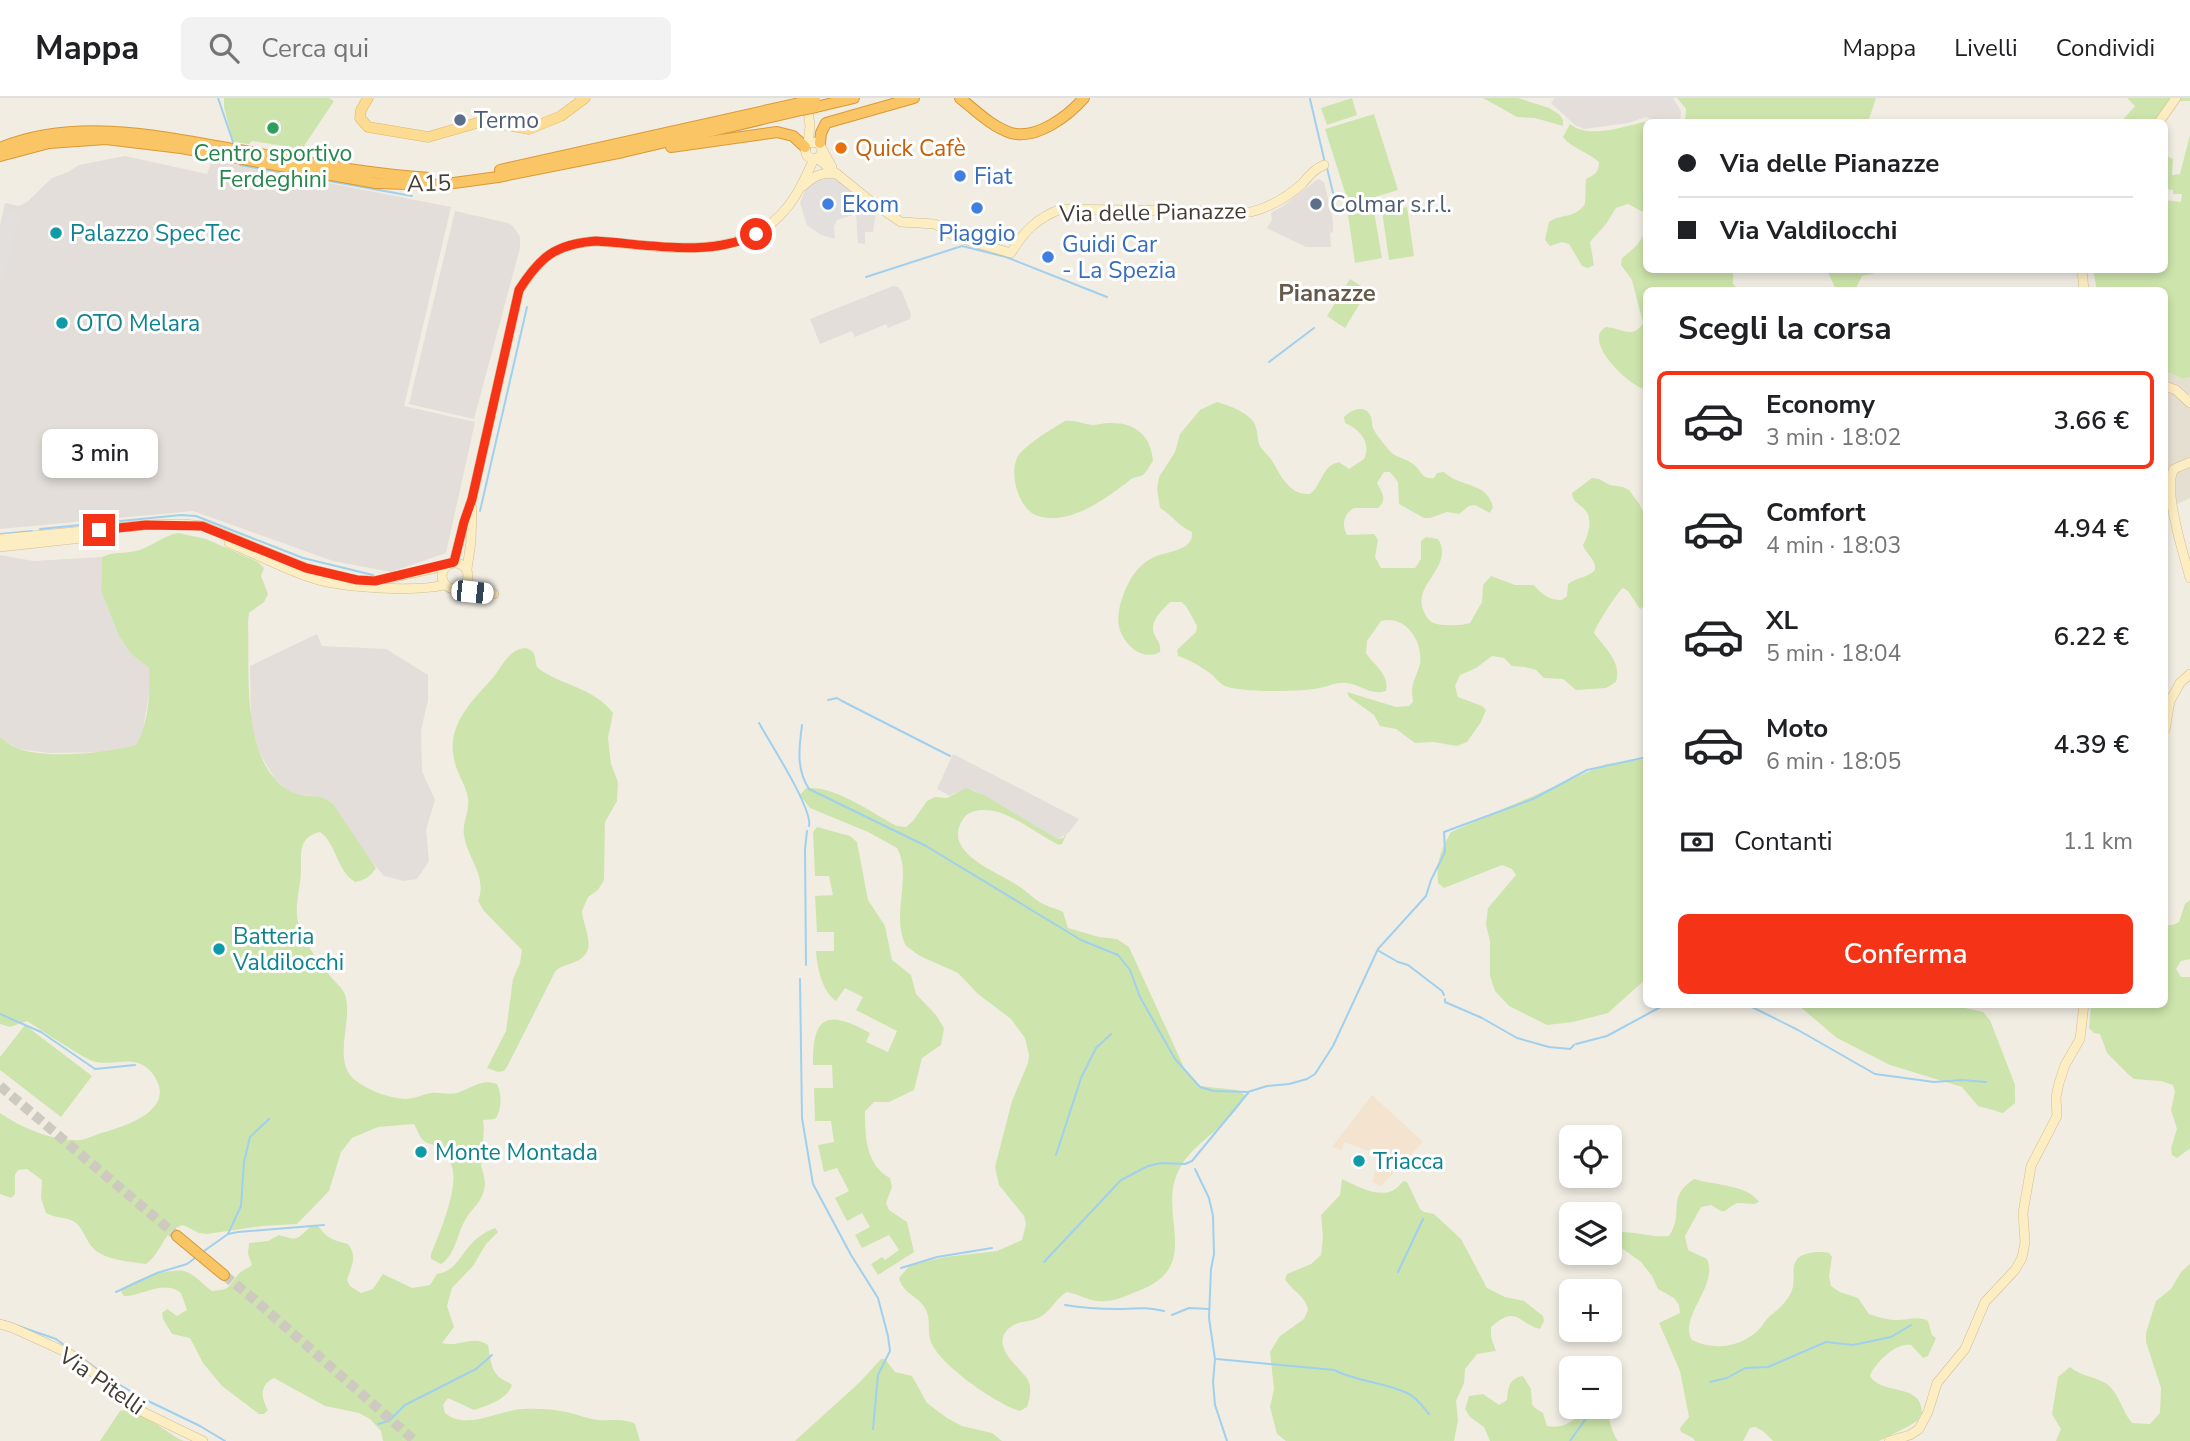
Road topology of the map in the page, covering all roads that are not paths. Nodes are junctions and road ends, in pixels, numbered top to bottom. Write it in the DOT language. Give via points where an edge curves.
graph roads {
  1 [pos="368,98"];
  2 [pos="585,98"];
  3 [pos="854,98"];
  4 [pos="914,98"];
  5 [pos="960,98"];
  6 [pos="1084,98"];
  7 [pos="2176,98"];
  8 [pos="810,102"];
  9 [pos="2161,119"];
  10 [pos="0,148"];
  11 [pos="814,149"];
  12 [pos="623,152"];
  13 [pos="0,156"];
  14 [pos="1324,166"];
  15 [pos="836,172"];
  16 [pos="497,174"];
  17 [pos="466,179"];
  18 [pos="799,189"];
  19 [pos="2168,387"];
  20 [pos="2190,403"];
  21 [pos="2190,462"];
  22 [pos="472,499"];
  23 [pos="7,538"];
  24 [pos="0,547"];
  25 [pos="450,564"];
  26 [pos="467,569"];
  27 [pos="2190,578"];
  28 [pos="444,584"];
  29 [pos="457,589"];
  30 [pos="494,594"];
  31 [pos="2190,674"];
  32 [pos="2168,713"];
  33 [pos="2084,1008"];
  34 [pos="177,1236"];
  35 [pos="224,1275"];
  36 [pos="0,1324"];
  37 [pos="203,1441"];
  38 [pos="1889,1441"];
  1 -- 2 [label="main road" via="360,110 368,127 428,137 484,121 529,128 561,116"];
  3 -- 8 [label="highway, A15"];
  4 -- 11 [label="highway" via="826,123"];
  5 -- 6 [label="highway" via="997,126 1020,134 1056,122"];
  7 -- 9 [label="street"];
  8 -- 11 [label="street, Via delle Pianazze"];
  8 -- 12 [label="highway, A15"];
  8 -- 16 [label="highway, A15"];
  10 -- 17 [label="highway, A15 / A15" via="49,134 106,131 179,139 379,175"];
  11 -- 12 [label="highway" via="777,132"];
  11 -- 15 [label="street, Via delle Pianazze"];
  11 -- 18 [label="street"];
  12 -- 16 [label="highway, A15"];
  13 -- 17 [label="highway, A15 / A15" via="49,143 106,139 376,183 439,185"];
  14 -- 15 [label="street, Via delle Pianazze" via="1282,199 1251,212 1061,209 1030,226 1011,253 956,237 935,224 901,222"];
  15 -- 18 [label="street" via="813,177"];
  16 -- 17 [label="highway, A15 / A15"];
  18 -- 22 [label="street" via="774,222 734,243 693,248 580,242 548,254 533,268 519,290"];
  19 -- 20 [label="street"];
  21 -- 27 [label="street" via="2174,469 2169,484"];
  22 -- 25 [label="street"];
  22 -- 26 [label="street"];
  23 -- 25 [label="street" via="146,525 202,526 335,576 375,581"];
  24 -- 28 [label="street" via="184,529 203,532 314,579 402,589"];
  25 -- 26 [label="street"];
  25 -- 28 [label="street" via="441,575"];
  26 -- 29 [label="street" via="466,584"];
  28 -- 29 [label="street"];
  29 -- 30 [label="street"];
  31 -- 32 [label="street" via="2180,683"];
  33 -- 38 [label="street" via="2080,1039 2059,1083 2057,1116 2031,1166 2022,1258 1985,1303 1965,1349 1937,1383 1919,1429"];
  34 -- 35 [label="highway"];
  36 -- 37 [label="street, Via Pitelli" via="70,1354 143,1412"];
}
